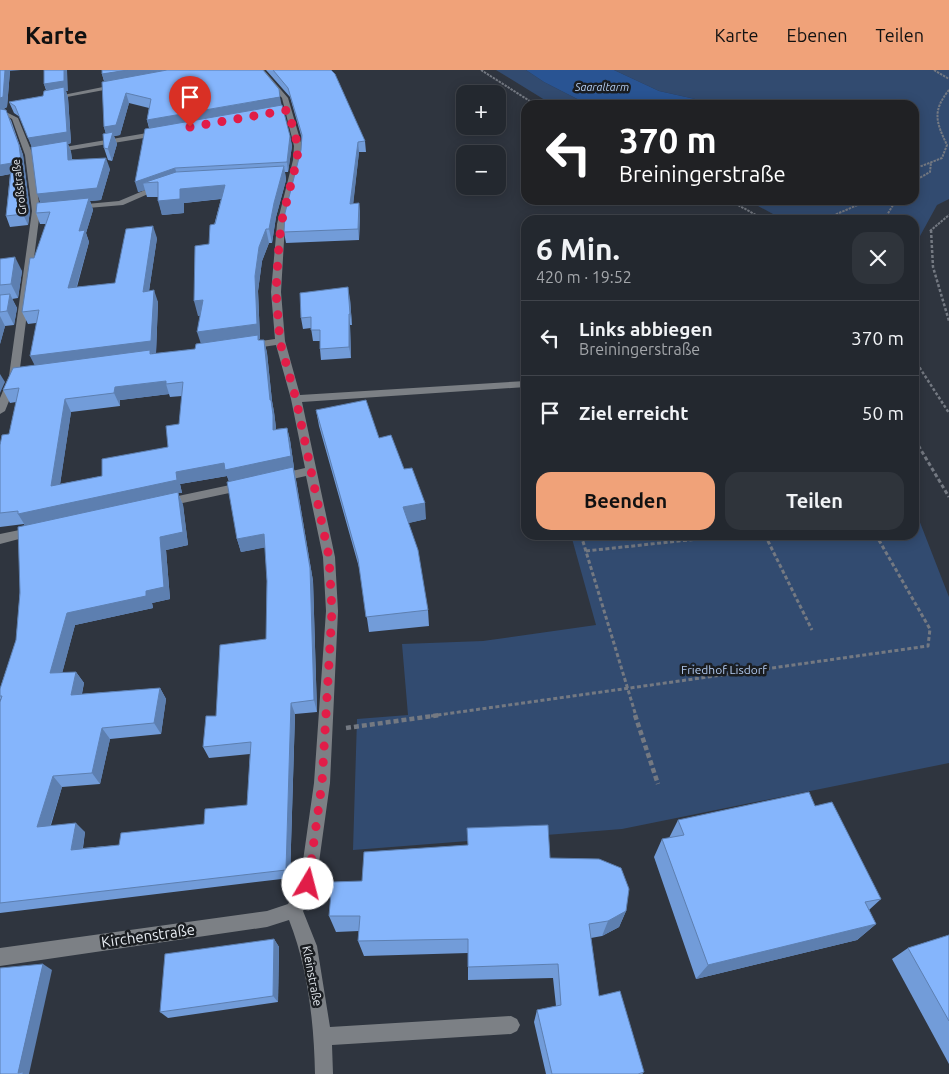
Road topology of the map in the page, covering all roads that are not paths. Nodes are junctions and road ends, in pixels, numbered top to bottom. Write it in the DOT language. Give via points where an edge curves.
graph roads {
  1 [pos="261,70"];
  2 [pos="122,85"];
  3 [pos="44,99"];
  4 [pos="14,107"];
  5 [pos="288,110"];
  6 [pos="278,112"];
  7 [pos="3,115"];
  8 [pos="171,131"];
  9 [pos="46,153"];
  10 [pos="292,176"];
  11 [pos="283,177"];
  12 [pos="170,184"];
  13 [pos="64,208"];
  14 [pos="280,342"];
  15 [pos="240,347"];
  16 [pos="521,384"];
  17 [pos="296,399"];
  18 [pos="0,411"];
  19 [pos="311,471"];
  20 [pos="156,505"];
  21 [pos="49,528"];
  22 [pos="0,539"];
  23 [pos="294,910"];
  24 [pos="0,958"];
  25 [pos="511,1024"];
  26 [pos="323,1037"];
  27 [pos="324,1074"];
  1 -- 5 [label="street" via="281,93"];
  2 -- 3 [label="street"];
  4 -- 7 [label="street"];
  5 -- 6 [label="street"];
  5 -- 10 [label="street" via="298,146"];
  7 -- 18 [label="street, Großstraße" via="15,118 33,155 41,211 19,304 19,376"];
  8 -- 9 [label="street"];
  10 -- 11 [label="street"];
  10 -- 14 [label="street" via="281,224 278,257 276,292"];
  12 -- 13 [label="street" via="120,203"];
  14 -- 15 [label="street"];
  14 -- 17 [label="street"];
  16 -- 17 [label="street"];
  17 -- 19 [label="street"];
  19 -- 20 [label="street"];
  19 -- 23 [label="street" via="329,557 332,611 322,783 308,884"];
  21 -- 22 [label="street"];
  23 -- 24 [label="street, Kirchenstraße" via="267,918"];
  23 -- 26 [label="street, Kleinstraße" via="308,946"];
  25 -- 26 [label="street"];
  26 -- 27 [label="street, Kleinstraße"];
}
